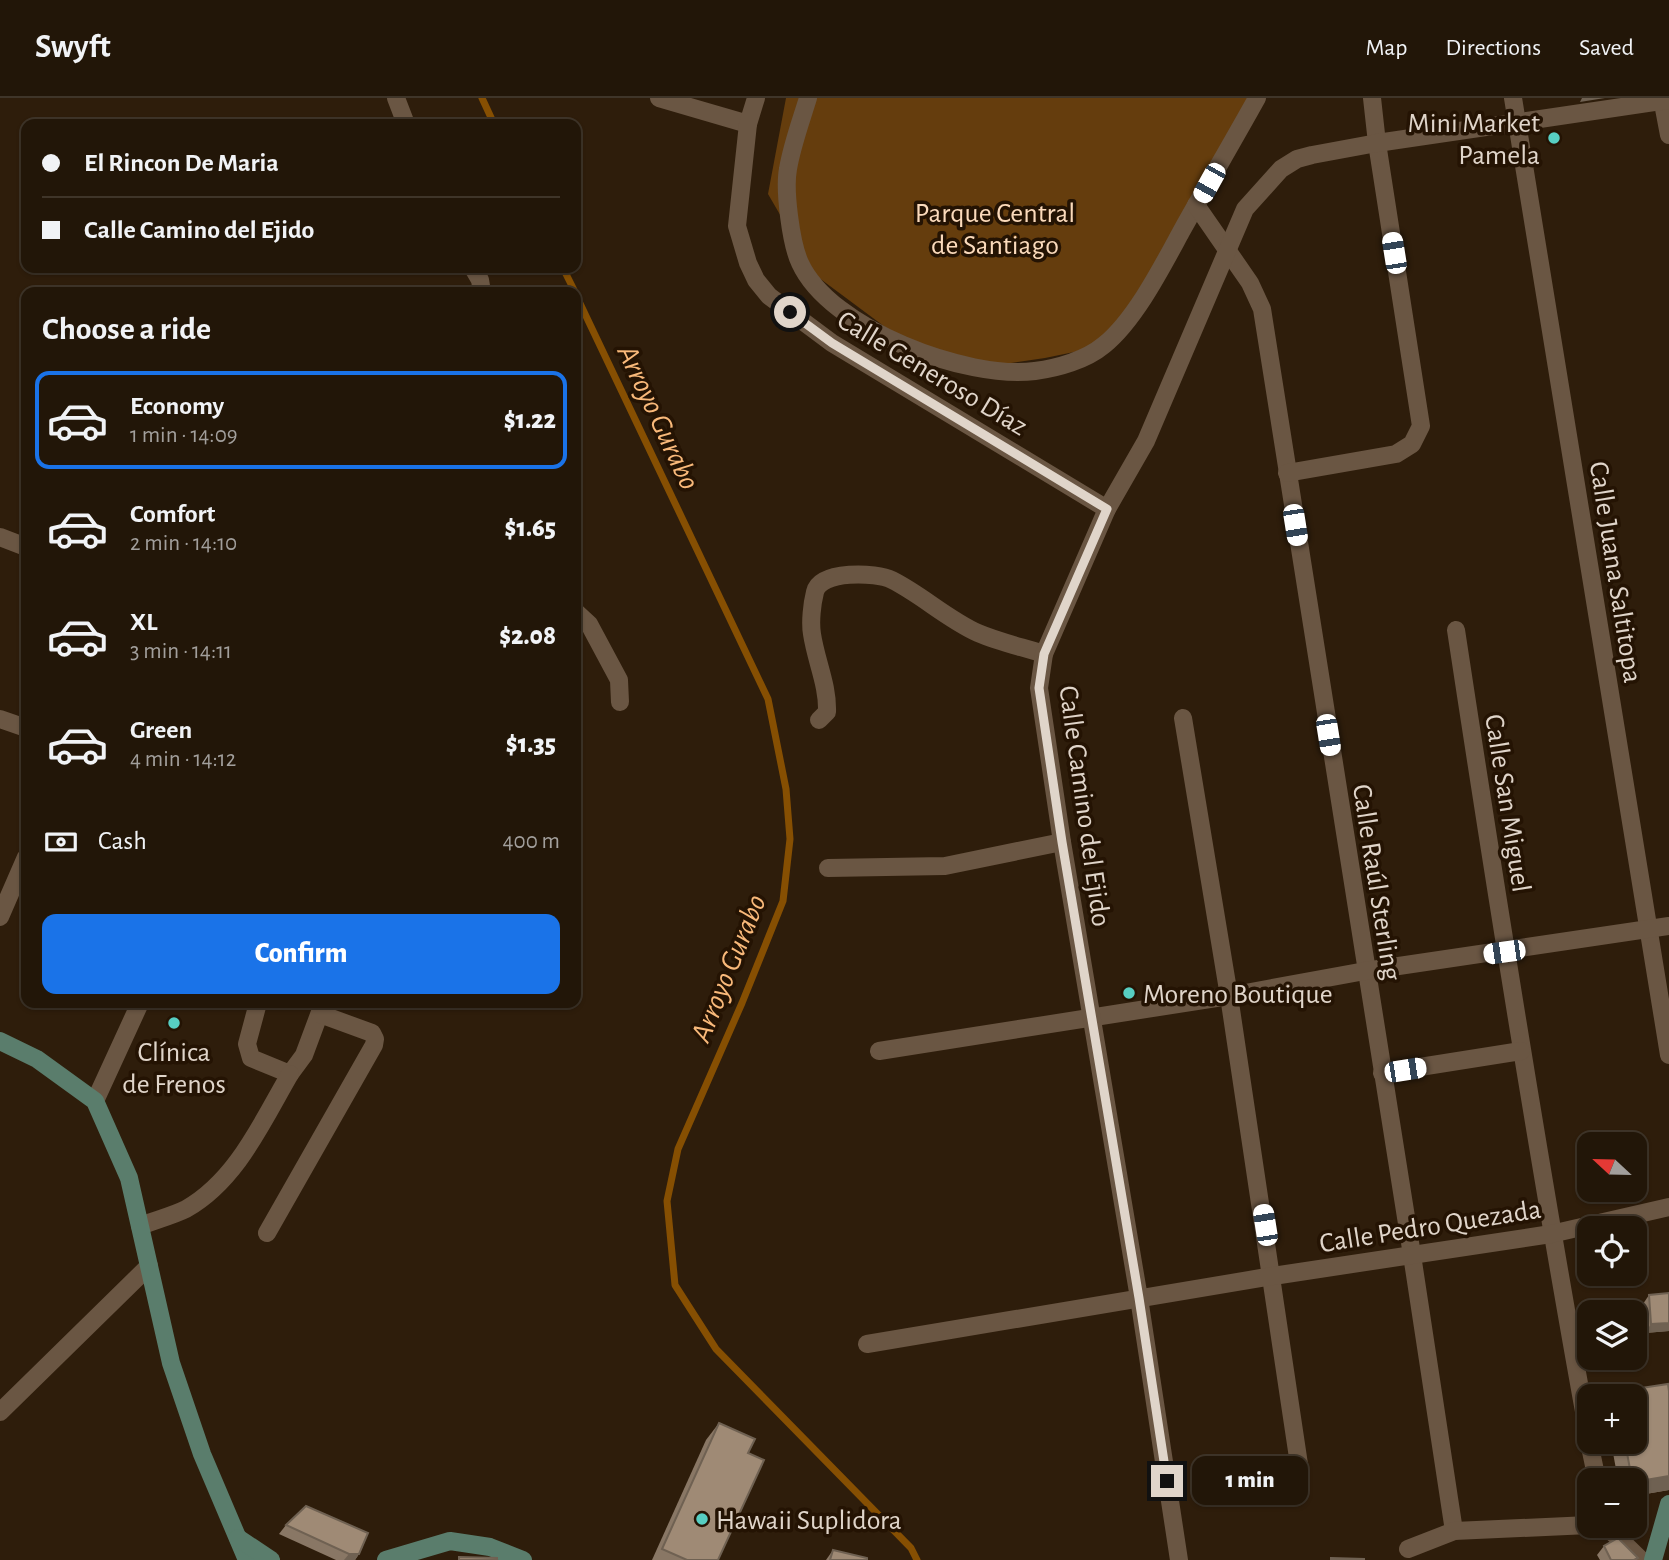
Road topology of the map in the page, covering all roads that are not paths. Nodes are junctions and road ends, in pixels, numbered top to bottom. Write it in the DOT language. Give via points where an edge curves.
graph roads {
  1 [pos="396,98"];
  2 [pos="659,98"];
  3 [pos="756,98"];
  4 [pos="808,98"];
  5 [pos="1257,98"];
  6 [pos="1372,98"];
  7 [pos="1513,98"];
  8 [pos="1665,100"];
  9 [pos="404,119"];
  10 [pos="1515,121"];
  11 [pos="748,124"];
  12 [pos="1669,135"];
  13 [pos="1377,144"];
  14 [pos="1196,205"];
  15 [pos="1227,249"];
  16 [pos="1287,473"];
  17 [pos="1107,509"];
  18 [pos="0,537"];
  19 [pos="21,545"];
  20 [pos="581,617"];
  21 [pos="1456,630"];
  22 [pos="1044,654"];
  23 [pos="620,702"];
  24 [pos="1183,718"];
  25 [pos="0,719"];
  26 [pos="819,720"];
  27 [pos="21,726"];
  28 [pos="1062,842"];
  29 [pos="21,863"];
  30 [pos="828,867"];
  31 [pos="7,881"];
  32 [pos="0,917"];
  33 [pos="1669,926"];
  34 [pos="1650,929"];
  35 [pos="1504,952"];
  36 [pos="1365,971"];
  37 [pos="1229,996"];
  38 [pos="138,1008"];
  39 [pos="257,1008"];
  40 [pos="322,1008"];
  41 [pos="1092,1017"];
  42 [pos="0,1041"];
  43 [pos="879,1051"];
  44 [pos="1521,1051"];
  45 [pos="1669,1055"];
  46 [pos="1382,1073"];
  47 [pos="290,1074"];
  48 [pos="95,1101"];
  49 [pos="1669,1207"];
  50 [pos="140,1226"];
  51 [pos="267,1233"];
  52 [pos="1551,1234"];
  53 [pos="1412,1255"];
  54 [pos="149,1266"];
  55 [pos="1273,1276"];
  56 [pos="1139,1298"];
  57 [pos="867,1344"];
  58 [pos="1579,1384"];
  59 [pos="0,1412"];
  60 [pos="1300,1471"];
  61 [pos="1669,1504"];
  62 [pos="1577,1526"];
  63 [pos="1454,1531"];
  64 [pos="238,1538"];
  65 [pos="1618,1538"];
  66 [pos="1408,1549"];
  67 [pos="490,1554"];
  68 [pos="247,1560"];
  69 [pos="271,1560"];
  70 [pos="386,1560"];
  71 [pos="523,1560"];
  72 [pos="1179,1560"];
  73 [pos="1641,1560"];
  74 [pos="1653,1560"];
  1 -- 9 [label="street"];
  2 -- 11 [label="street"];
  3 -- 11 [label="street, Calle Generoso Díaz"];
  4 -- 14 [label="street" via="787,172 789,217 799,263 833,303 861,324 915,350 975,368 1035,371 1067,364 1103,346 1148,291"];
  5 -- 14 [label="street"];
  6 -- 13 [label="street"];
  7 -- 10 [label="street, Calle Juana Saltitopa"];
  8 -- 10 [label="street, Calle Camino del Ejido"];
  8 -- 12 [label="street"];
  10 -- 13 [label="street, Calle Camino del Ejido"];
  10 -- 34 [label="street, Calle Juana Saltitopa"];
  11 -- 17 [label="street, Calle Generoso Díaz" via="737,226 748,263 769,296 832,343"];
  13 -- 15 [label="street, Calle Camino del Ejido" via="1304,157 1281,169 1245,209"];
  13 -- 16 [label="street" via="1421,426 1412,444 1396,454"];
  14 -- 15 [label="street, Calle Raúl Sterling"];
  15 -- 16 [label="street, Calle Raúl Sterling" via="1262,309"];
  15 -- 17 [label="street, Calle Camino del Ejido" via="1146,442"];
  16 -- 36 [label="street, Calle Raúl Sterling"];
  17 -- 22 [label="street, Calle Camino del Ejido"];
  18 -- 19 [label="street"];
  20 -- 23 [label="street" via="619,680"];
  21 -- 35 [label="street, Calle San Miguel"];
  22 -- 26 [label="street" via="980,633 890,579 836,575 822,580 814,595 811,632 828,699 827,712"];
  22 -- 28 [label="street, Calle Camino del Ejido" via="1039,688"];
  24 -- 37 [label="street"];
  25 -- 27 [label="street"];
  28 -- 30 [label="street" via="945,866"];
  28 -- 41 [label="street, Calle Camino del Ejido"];
  29 -- 31 [label="street"];
  31 -- 32 [label="street"];
  33 -- 34 [label="street"];
  34 -- 35 [label="street"];
  34 -- 45 [label="street, Calle Juana Saltitopa"];
  35 -- 36 [label="street"];
  35 -- 44 [label="street, Calle San Miguel"];
  36 -- 37 [label="street"];
  36 -- 46 [label="street, Calle Raúl Sterling"];
  37 -- 41 [label="street"];
  37 -- 55 [label="street"];
  38 -- 48 [label="street"];
  39 -- 47 [label="street" via="247,1044 251,1058"];
  40 -- 47 [label="street" via="304,1055"];
  40 -- 51 [label="street" via="372,1033 374,1045"];
  41 -- 43 [label="street"];
  41 -- 56 [label="street, Calle Camino del Ejido"];
  42 -- 48 [label="main road" via="37,1059"];
  44 -- 46 [label="street"];
  44 -- 52 [label="street, Calle San Miguel"];
  46 -- 53 [label="street, Calle Raúl Sterling"];
  47 -- 50 [label="street" via="241,1158 217,1186 186,1209"];
  48 -- 50 [label="main road" via="129,1178"];
  49 -- 52 [label="street, Calle Pedro Quezada"];
  50 -- 54 [label="main road"];
  52 -- 53 [label="street, Calle Pedro Quezada"];
  52 -- 58 [label="street, Calle San Miguel"];
  53 -- 55 [label="street, Calle Pedro Quezada"];
  53 -- 63 [label="street, Calle Raúl Sterling"];
  54 -- 59 [label="street"];
  54 -- 64 [label="main road" via="172,1363 202,1454"];
  55 -- 56 [label="street, Calle Pedro Quezada"];
  55 -- 60 [label="street"];
  56 -- 57 [label="street, Calle Pedro Quezada"];
  56 -- 72 [label="street, Calle Camino del Ejido"];
  61 -- 74 [label="main road"];
  62 -- 63 [label="street"];
  63 -- 66 [label="street"];
  64 -- 68 [label="main road"];
  64 -- 69 [label="main road"];
  65 -- 73 [label="street"];
  67 -- 70 [label="main road" via="450,1541"];
  67 -- 71 [label="main road"];
}
